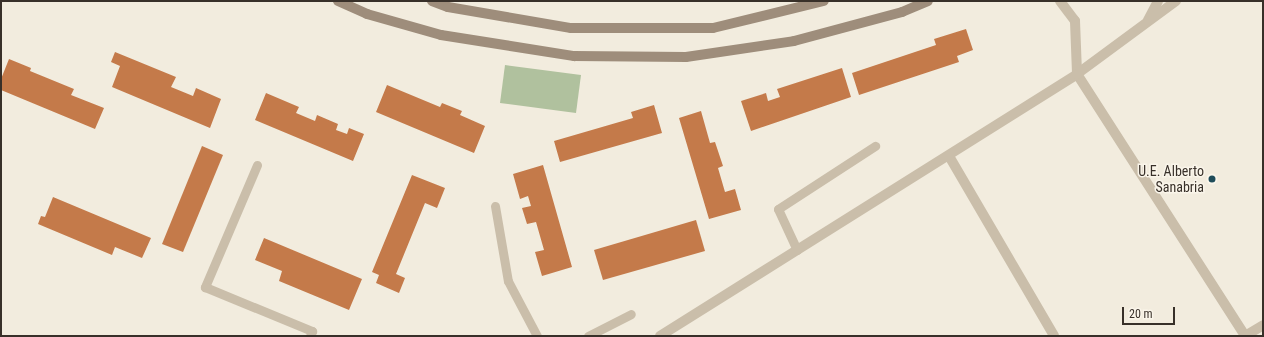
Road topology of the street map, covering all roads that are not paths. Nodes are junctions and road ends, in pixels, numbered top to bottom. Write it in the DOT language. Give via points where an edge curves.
graph roads {
  1 [pos="338,1"];
  2 [pos="432,1"];
  3 [pos="824,1"];
  4 [pos="928,1"];
  5 [pos="1060,1"];
  6 [pos="1158,1"];
  7 [pos="1176,1"];
  8 [pos="1148,20"];
  9 [pos="1077,74"];
  10 [pos="875,146"];
  11 [pos="949,156"];
  12 [pos="257,165"];
  13 [pos="495,206"];
  14 [pos="797,250"];
  15 [pos="632,314"];
  16 [pos="1263,325"];
  17 [pos="310,336"];
  18 [pos="537,336"];
  19 [pos="588,336"];
  20 [pos="660,336"];
  21 [pos="1054,336"];
  22 [pos="1245,336"];
  1 -- 4 [label="main road" via="367,14 441,36 574,56 686,57 794,40 902,12"];
  2 -- 3 [label="main road" via="571,28 713,28"];
  5 -- 9 [label="street" via="1074,20"];
  6 -- 8 [label="street"];
  7 -- 8 [label="street"];
  8 -- 9 [label="street"];
  9 -- 11 [label="street"];
  9 -- 22 [label="street"];
  10 -- 14 [label="lane" via="778,209"];
  11 -- 14 [label="street"];
  11 -- 21 [label="street"];
  12 -- 17 [label="lane" via="205,288 312,331"];
  13 -- 18 [label="lane" via="508,281"];
  14 -- 20 [label="street"];
  15 -- 19 [label="lane"];
  16 -- 22 [label="street"];
}
